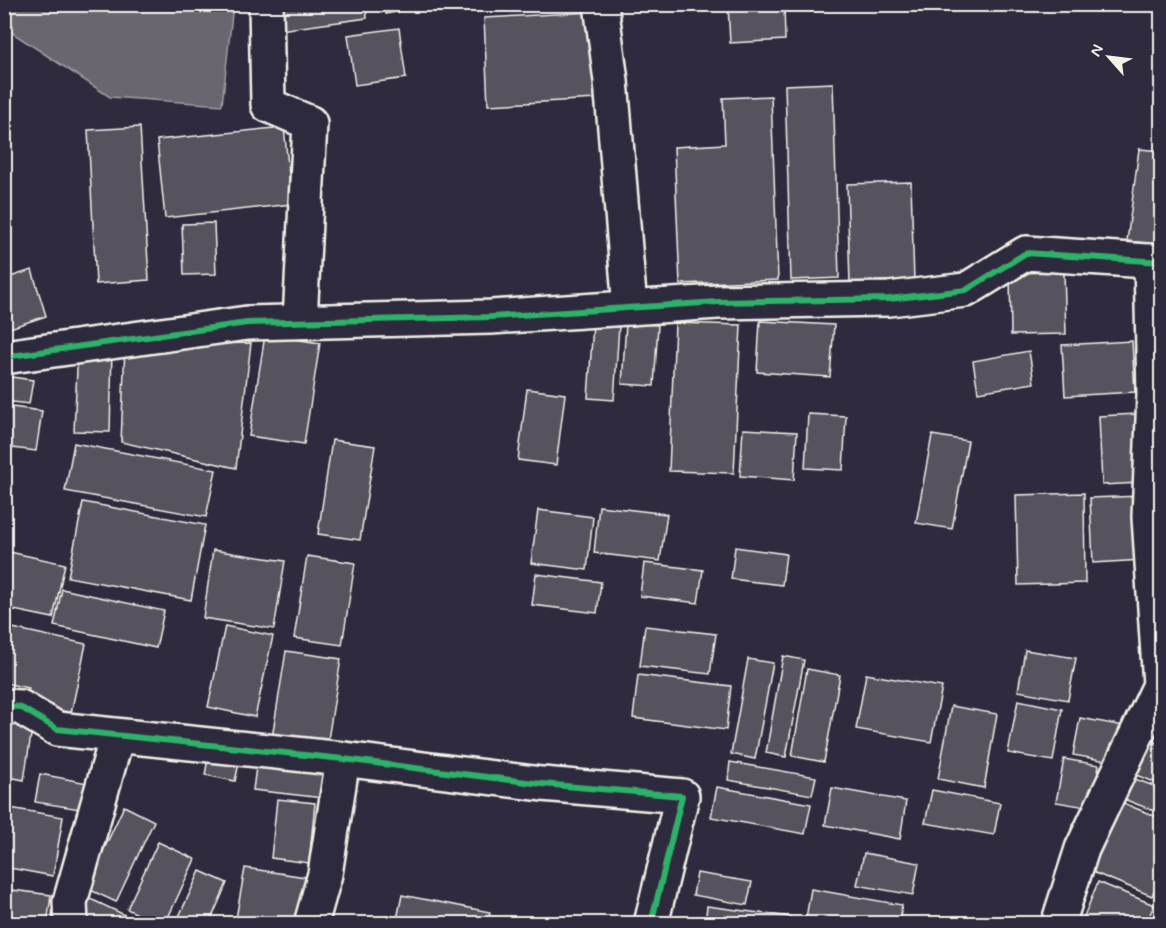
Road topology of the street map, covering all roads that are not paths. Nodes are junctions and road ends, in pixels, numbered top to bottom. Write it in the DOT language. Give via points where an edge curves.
graph roads {
  1 [pos="266,4"];
  2 [pos="601,4"];
  3 [pos="1156,262"];
  4 [pos="630,308"];
  5 [pos="300,321"];
  6 [pos="4,357"];
  7 [pos="4,706"];
  8 [pos="117,736"];
  9 [pos="343,759"];
  10 [pos="71,924"];
  11 [pos="311,924"];
  12 [pos="651,924"];
  13 [pos="1058,924"];
  1 -- 5 [label="street" via="268,105 310,123"];
  2 -- 4 [label="street"];
  3 -- 4 [label="street" via="1026,253 966,290 889,299"];
  3 -- 13 [label="street" via="1149,517 1160,685 1082,849"];
  4 -- 5 [label="street" via="491,317"];
  5 -- 6 [label="street" via="247,323"];
  7 -- 8 [label="street" via="20,707 57,729"];
  8 -- 9 [label="street"];
  8 -- 10 [label="street" via="70,902"];
  9 -- 11 [label="street" via="325,874"];
  9 -- 12 [label="street" via="542,784 682,796"];
}
